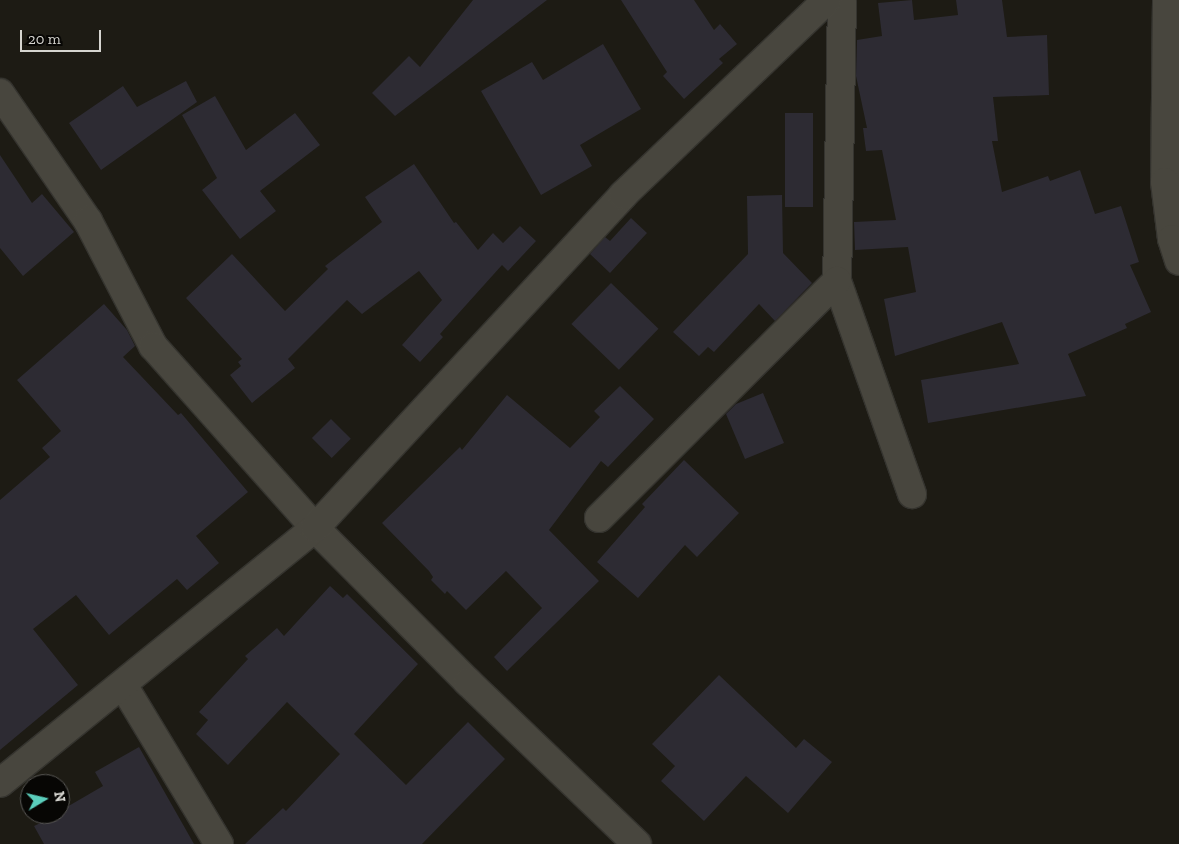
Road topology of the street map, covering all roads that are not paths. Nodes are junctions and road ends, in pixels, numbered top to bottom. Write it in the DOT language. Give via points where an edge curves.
graph roads {
  1 [pos="827,0"];
  2 [pos="842,0"];
  3 [pos="1167,0"];
  4 [pos="0,94"];
  5 [pos="1172,178"];
  6 [pos="1179,261"];
  7 [pos="837,281"];
  8 [pos="912,494"];
  9 [pos="599,518"];
  10 [pos="315,528"];
  11 [pos="123,685"];
  12 [pos="0,783"];
  13 [pos="219,844"];
  14 [pos="637,844"];
  1 -- 10 [label="street" via="623,195"];
  2 -- 7 [label="street"];
  3 -- 5 [label="street"];
  4 -- 10 [label="street" via="88,221 153,346"];
  5 -- 6 [label="street" via="1172,239"];
  7 -- 8 [label="street"];
  7 -- 9 [label="street"];
  10 -- 11 [label="street"];
  10 -- 14 [label="street" via="468,682"];
  11 -- 12 [label="street"];
  11 -- 13 [label="street"];
}
